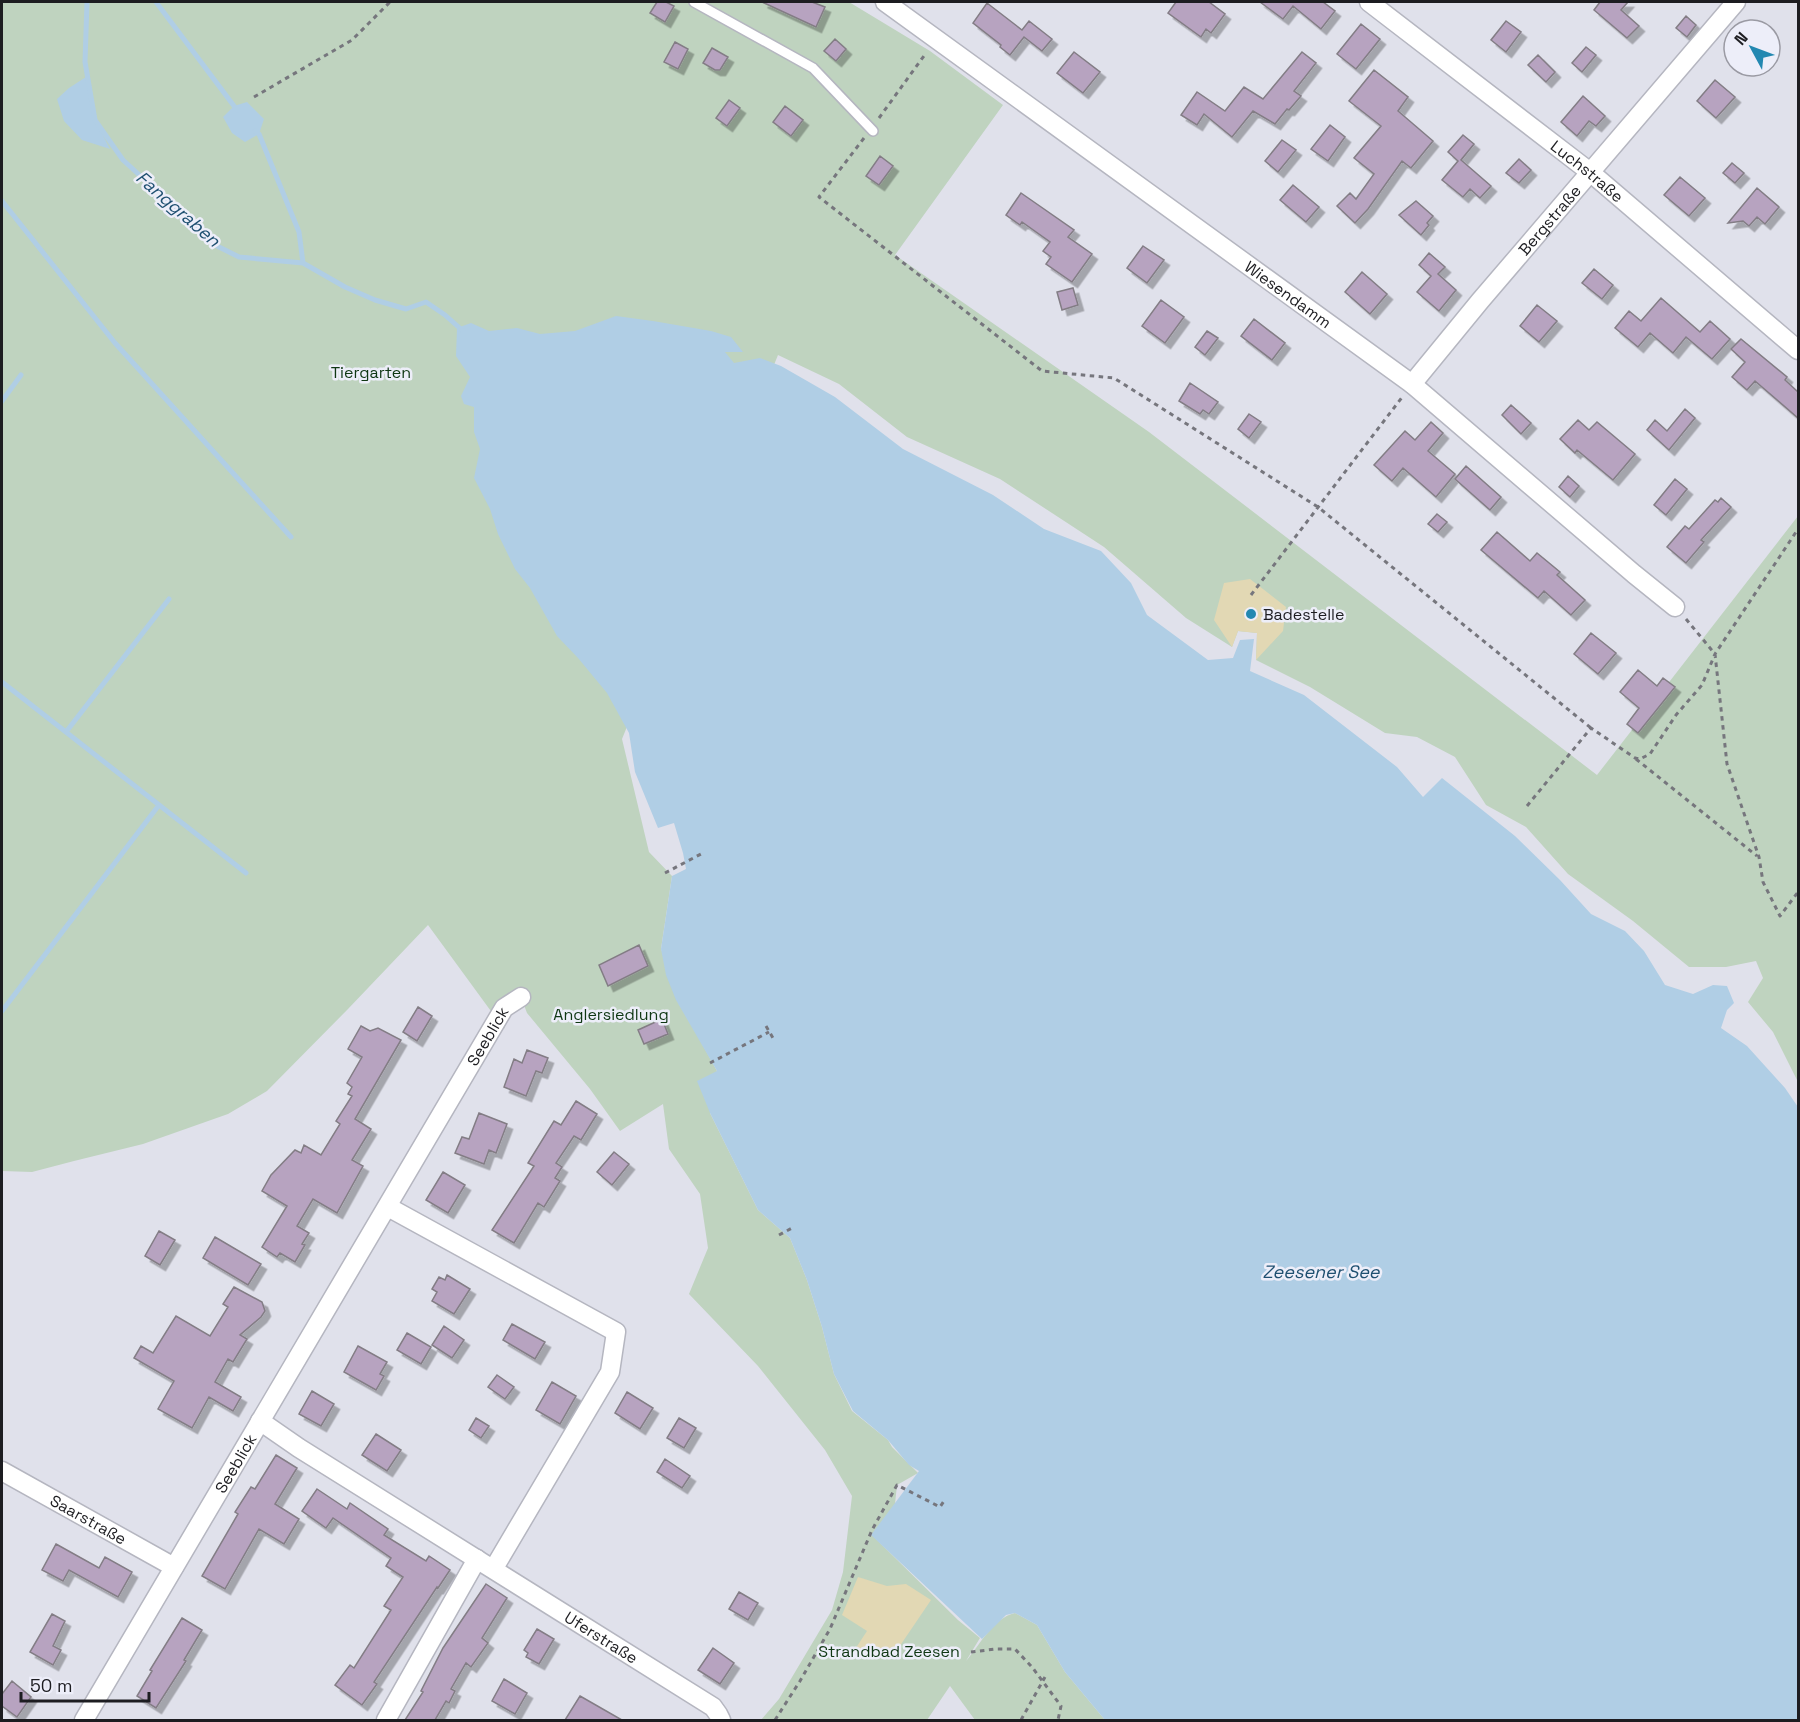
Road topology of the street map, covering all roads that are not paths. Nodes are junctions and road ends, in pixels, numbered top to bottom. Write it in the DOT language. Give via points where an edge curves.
graph roads {
  1 [pos="694,2"];
  2 [pos="885,2"];
  3 [pos="1369,2"];
  4 [pos="1736,2"];
  5 [pos="872,130"];
  6 [pos="1590,172"];
  7 [pos="1798,350"];
  8 [pos="1412,384"];
  9 [pos="1675,607"];
  10 [pos="521,997"];
  11 [pos="388,1207"];
  12 [pos="260,1421"];
  13 [pos="2,1471"];
  14 [pos="477,1559"];
  15 [pos="174,1567"];
  16 [pos="494,1568"];
  17 [pos="84,1720"];
  18 [pos="386,1720"];
  19 [pos="721,1720"];
  1 -- 5 [label="lane" via="813,68"];
  2 -- 8 [label="street, Wiesendamm"];
  3 -- 6 [label="street, Luchstraße"];
  4 -- 6 [label="street, Bergstraße"];
  6 -- 7 [label="street, Luchstraße"];
  6 -- 8 [label="street, Bergstraße"];
  8 -- 9 [label="street, Wiesendamm"];
  10 -- 11 [label="street, Seeblick" via="504,1008"];
  11 -- 12 [label="street, Seeblick"];
  11 -- 16 [label="street" via="616,1332 610,1372"];
  12 -- 14 [label="street, Uferstraße"];
  12 -- 15 [label="street, Seeblick"];
  13 -- 15 [label="street, Saarstraße"];
  14 -- 16 [label="street, Uferstraße"];
  14 -- 18 [label="street"];
  15 -- 17 [label="street, Seeblick"];
  16 -- 19 [label="street, Uferstraße" via="713,1707"];
}
